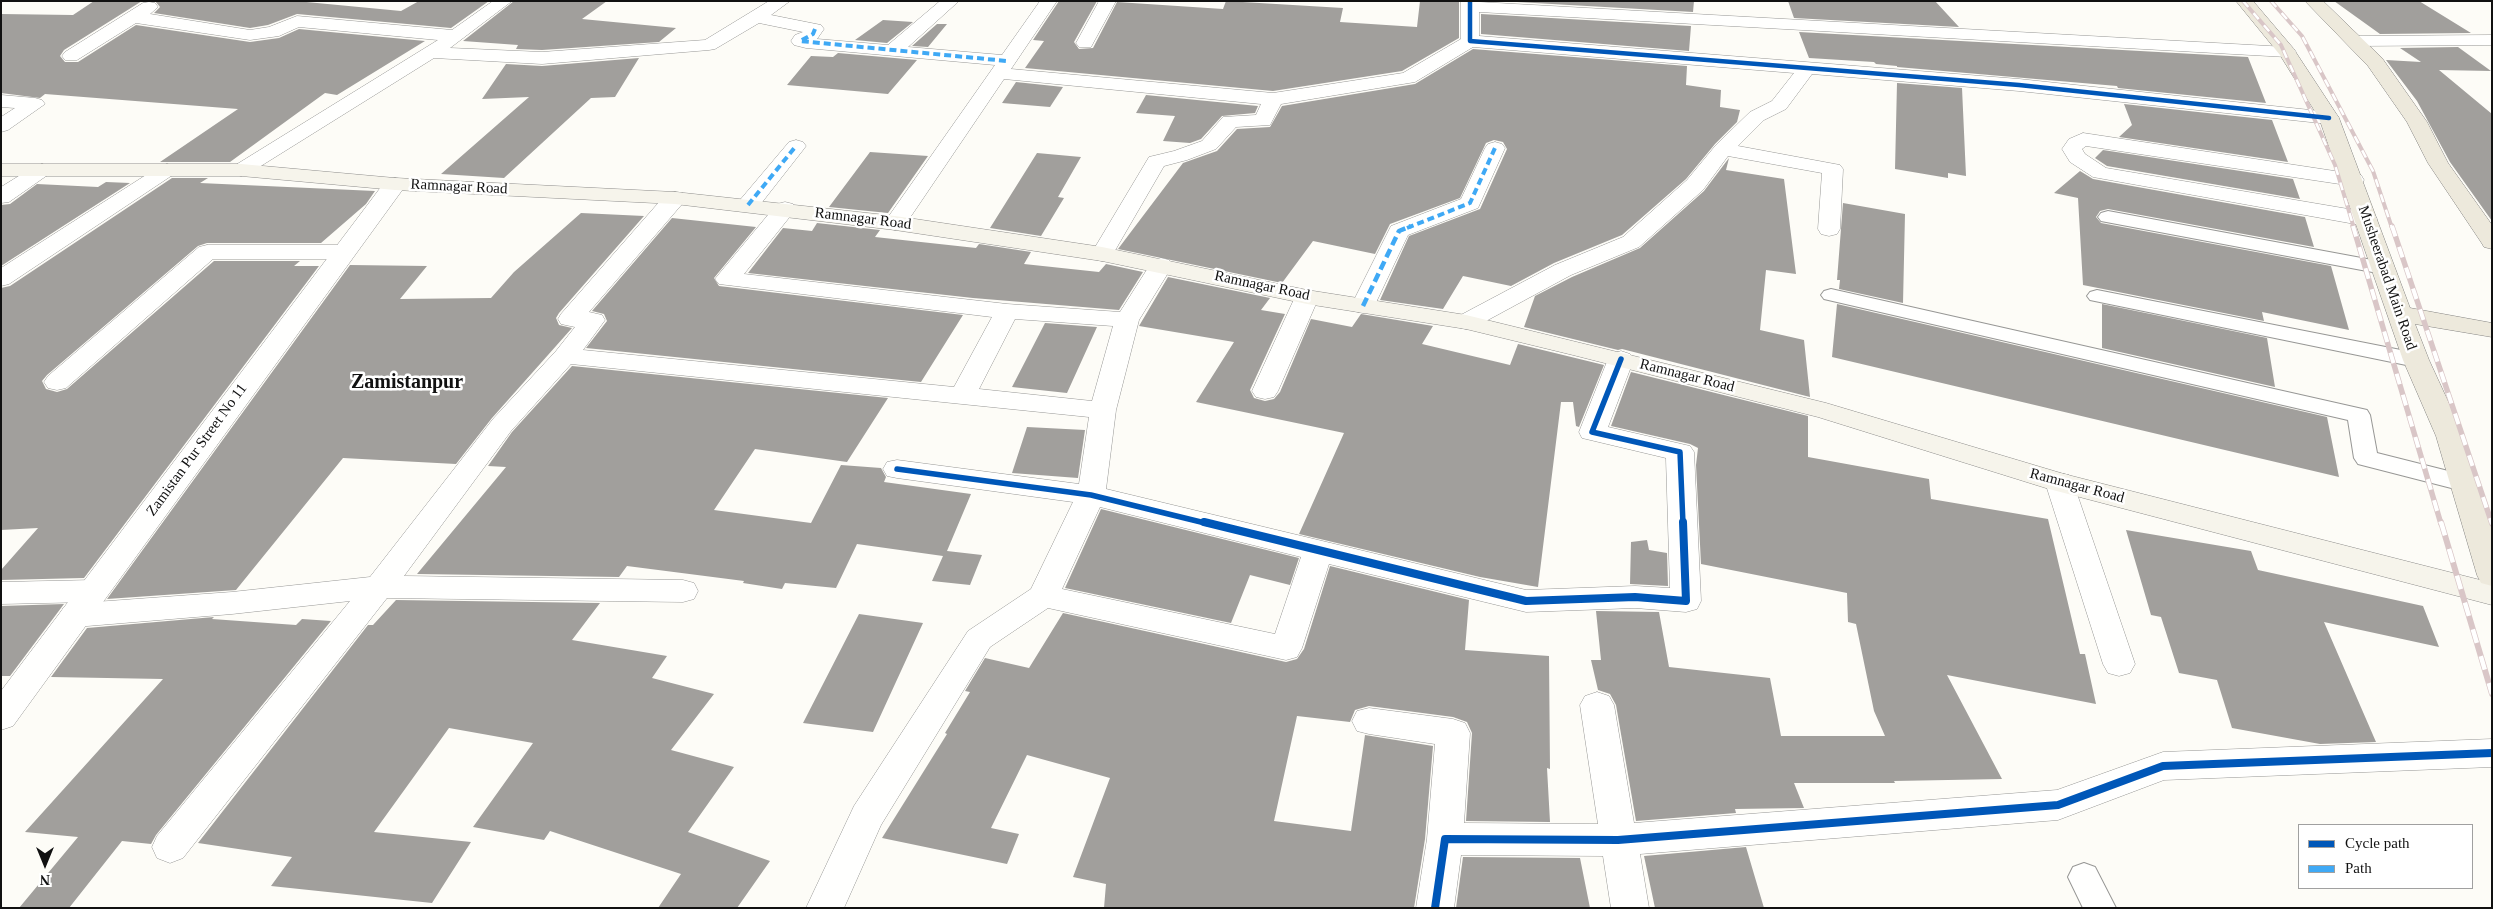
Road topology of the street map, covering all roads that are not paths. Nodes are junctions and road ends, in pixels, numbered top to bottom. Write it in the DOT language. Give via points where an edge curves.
graph roads {
  1 [pos="159,1"];
  2 [pos="504,1"];
  3 [pos="746,1"];
  4 [pos="951,1"];
  5 [pos="1048,1"];
  6 [pos="1108,1"];
  7 [pos="2244,1"];
  8 [pos="2313,1"];
  9 [pos="780,3"];
  10 [pos="1470,3"];
  11 [pos="134,16"];
  12 [pos="758,17"];
  13 [pos="456,36"];
  14 [pos="2492,40"];
  15 [pos="1470,41"];
  16 [pos="2356,41"];
  17 [pos="1085,43"];
  18 [pos="894,50"];
  19 [pos="430,52"];
  20 [pos="2287,52"];
  21 [pos="71,56"];
  22 [pos="1004,67"];
  23 [pos="1808,67"];
  24 [pos="1273,99"];
  25 [pos="1,101"];
  26 [pos="2329,118"];
  27 [pos="1,126"];
  28 [pos="796,146"];
  29 [pos="1495,148"];
  30 [pos="1723,149"];
  31 [pos="1,170"];
  32 [pos="42,170"];
  33 [pos="167,170"];
  34 [pos="241,170"];
  35 [pos="2353,180"];
  36 [pos="395,184"];
  37 [pos="1,197"];
  38 [pos="675,198"];
  39 [pos="748,206"];
  40 [pos="785,209"];
  41 [pos="2108,217"];
  42 [pos="2366,219"];
  43 [pos="895,223"];
  44 [pos="1829,229"];
  45 [pos="2492,242"];
  46 [pos="343,252"];
  47 [pos="1102,254"];
  48 [pos="1162,265"];
  49 [pos="2383,268"];
  50 [pos="1,279"];
  51 [pos="1831,295"];
  52 [pos="2097,296"];
  53 [pos="1308,297"];
  54 [pos="1363,306"];
  55 [pos="1007,311"];
  56 [pos="2400,314"];
  57 [pos="1127,320"];
  58 [pos="1466,322"];
  59 [pos="2492,330"];
  60 [pos="565,356"];
  61 [pos="1621,360"];
  62 [pos="2416,360"];
  63 [pos="57,382"];
  64 [pos="1265,391"];
  65 [pos="963,395"];
  66 [pos="1103,410"];
  67 [pos="897,469"];
  68 [pos="2059,482"];
  69 [pos="2463,483"];
  70 [pos="1092,495"];
  71 [pos="1319,549"];
  72 [pos="2492,575"];
  73 [pos="379,587"];
  74 [pos="94,590"];
  75 [pos="683,591"];
  76 [pos="1,593"];
  77 [pos="2492,594"];
  78 [pos="1043,596"];
  79 [pos="75,615"];
  80 [pos="2120,664"];
  81 [pos="1596,705"];
  82 [pos="1,717"];
  83 [pos="1370,722"];
  84 [pos="2492,753"];
  85 [pos="1445,839"];
  86 [pos="1618,840"];
  87 [pos="170,847"];
  88 [pos="2084,878"];
  89 [pos="825,908"];
  90 [pos="1435,908"];
  91 [pos="1630,908"];
  92 [pos="2100,908"];
  1 -- 11 [label="street"];
  2 -- 13 [label="street"];
  3 -- 9 [label="street"];
  4 -- 18 [label="street"];
  5 -- 22 [label="street"];
  6 -- 17 [label="street"];
  7 -- 20 [label="main road, Musheerabad Main Road"];
  8 -- 16 [label="main road"];
  9 -- 12 [label="street"];
  10 -- 15 [label="street"];
  10 -- 20 [label="street"];
  11 -- 13 [label="street" via="250,35 273,32 297,21"];
  11 -- 21 [label="street"];
  12 -- 18 [label="street" via="815,29 813,34 801,39 806,43"];
  12 -- 19 [label="street" via="709,45 542,58"];
  13 -- 19 [label="street"];
  14 -- 16 [label="street"];
  15 -- 23 [label="street"];
  15 -- 24 [label="street" via="1408,78"];
  16 -- 45 [label="main road" via="2417,122 2438,163"];
  18 -- 22 [label="street"];
  19 -- 34 [label="street"];
  20 -- 26 [label="main road, Musheerabad Main Road"];
  22 -- 24 [label="street"];
  22 -- 43 [label="street"];
  23 -- 26 [label="street" via="2019,85"];
  23 -- 30 [label="street" via="1779,105 1756,116"];
  24 -- 47 [label="street" via="1263,121 1230,121 1209,145 1180,156 1156,160"];
  25 -- 27 [label="street" via="35,104"];
  26 -- 35 [label="main road, Musheerabad Main Road"];
  28 -- 39 [label="street"];
  29 -- 54 [label="street" via="1470,203 1399,230"];
  30 -- 44 [label="street" via="1833,169"];
  30 -- 58 [label="street" via="1695,185 1631,242 1563,270"];
  31 -- 32 [label="main road, Ramnagar Road"];
  32 -- 33 [label="main road, Ramnagar Road"];
  32 -- 37 [label="street"];
  33 -- 34 [label="main road, Ramnagar Road"];
  33 -- 50 [label="street"];
  34 -- 36 [label="main road, Ramnagar Road"];
  35 -- 42 [label="main road, Musheerabad Main Road"];
  35 -- 42 [label="street" via="2083,139 2072,149 2077,158 2100,173"];
  36 -- 38 [label="main road, Ramnagar Road"];
  36 -- 46 [label="street, Zamistan Pur Street No 11"];
  38 -- 39 [label="main road, Ramnagar Road"];
  38 -- 60 [label="street" via="570,319 593,320"];
  39 -- 40 [label="main road, Ramnagar Road"];
  40 -- 43 [label="main road, Ramnagar Road"];
  40 -- 55 [label="street" via="727,280"];
  41 -- 49 [label="lane"];
  42 -- 49 [label="main road, Musheerabad Main Road"];
  43 -- 47 [label="main road, Ramnagar Road"];
  46 -- 63 [label="street" via="207,252"];
  46 -- 74 [label="street, Zamistan Pur Street No 11"];
  47 -- 48 [label="main road, Ramnagar Road"];
  48 -- 53 [label="main road, Ramnagar Road"];
  48 -- 57 [label="street"];
  49 -- 56 [label="main road, Musheerabad Main Road"];
  51 -- 69 [label="lane" via="2360,415 2366,458"];
  52 -- 62 [label="lane"];
  53 -- 54 [label="main road, Ramnagar Road"];
  53 -- 64 [label="street"];
  54 -- 58 [label="main road, Ramnagar Road"];
  55 -- 57 [label="street"];
  55 -- 65 [label="street"];
  56 -- 59 [label="main road"];
  56 -- 62 [label="main road, Musheerabad Main Road"];
  57 -- 66 [label="street"];
  58 -- 61 [label="main road, Ramnagar Road"];
  60 -- 65 [label="street"];
  60 -- 73 [label="street" via="502,425"];
  61 -- 68 [label="main road, Ramnagar Road" via="1826,411"];
  61 -- 71 [label="street" via="1592,432 1680,452 1686,601 1635,597 1526,601"];
  62 -- 69 [label="main road, Musheerabad Main Road" via="2450,436"];
  65 -- 66 [label="street"];
  66 -- 70 [label="street"];
  67 -- 70 [label="street"];
  68 -- 77 [label="main road, Ramnagar Road"];
  68 -- 80 [label="street"];
  69 -- 72 [label="main road, Musheerabad Main Road"];
  70 -- 71 [label="street"];
  70 -- 78 [label="street"];
  71 -- 78 [label="street" via="1286,648"];
  73 -- 75 [label="street"];
  73 -- 79 [label="street"];
  73 -- 87 [label="street"];
  74 -- 76 [label="street"];
  74 -- 79 [label="street, Zamistan Pur Street No 11"];
  78 -- 89 [label="street" via="979,639 867,817"];
  79 -- 82 [label="street, Zamistan Pur Street No 11"];
  81 -- 86 [label="street"];
  83 -- 85 [label="street" via="1453,733"];
  84 -- 86 [label="street" via="2163,766 2058,805"];
  85 -- 86 [label="street"];
  85 -- 90 [label="street"];
  86 -- 91 [label="street"];
  88 -- 92 [label="lane"];
}
